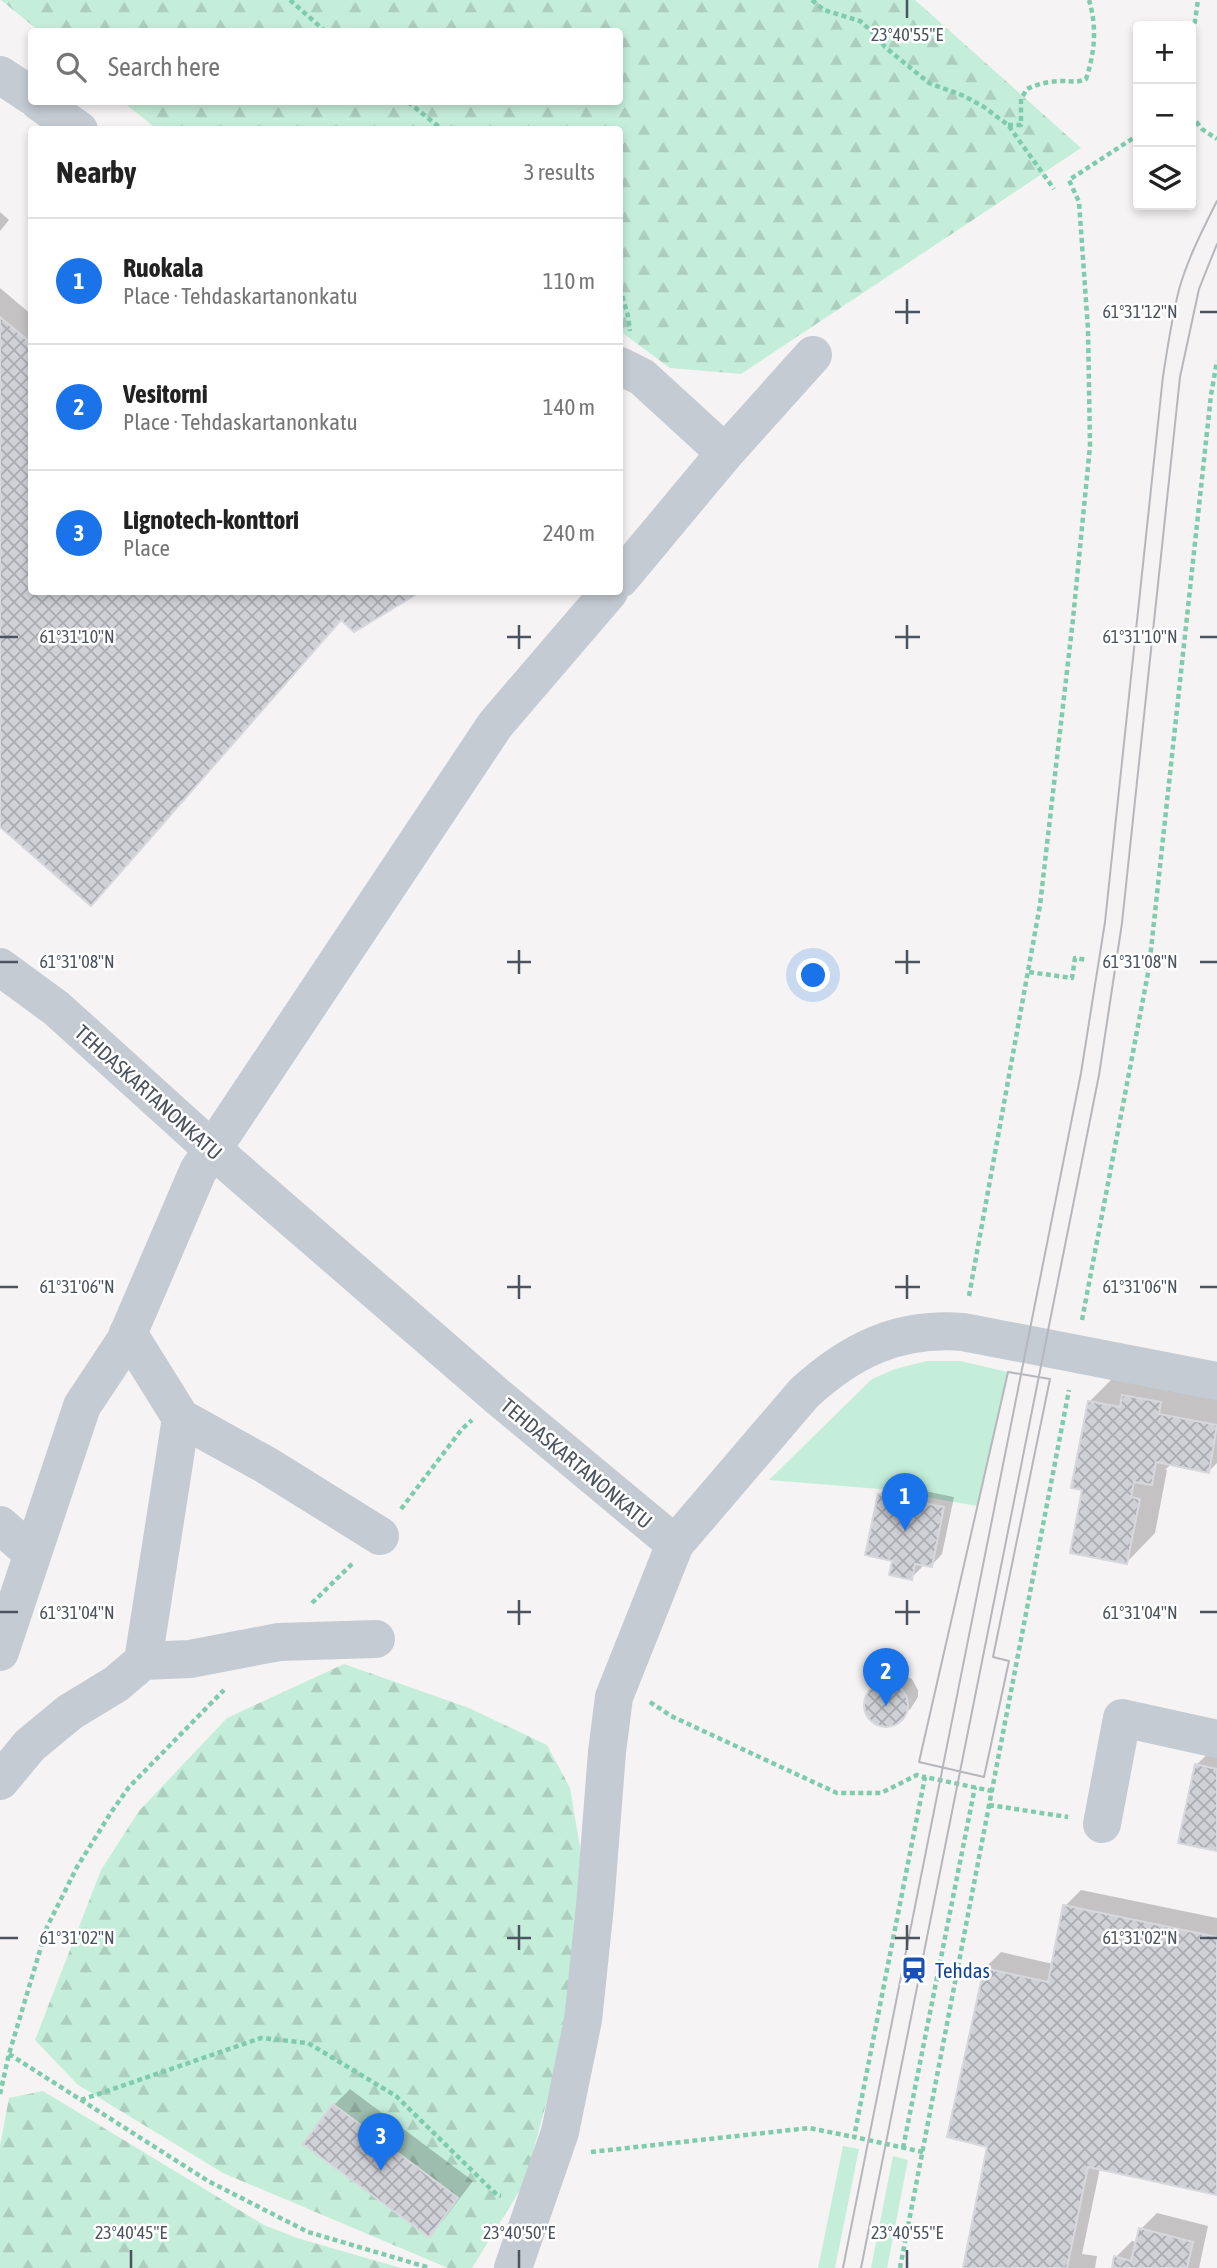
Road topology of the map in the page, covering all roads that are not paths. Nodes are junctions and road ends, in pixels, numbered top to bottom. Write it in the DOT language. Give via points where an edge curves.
graph roads {
  1 [pos="0,75"];
  2 [pos="28,93"];
  3 [pos="43,105"];
  4 [pos="73,126"];
  5 [pos="813,355"];
  6 [pos="623,368"];
  7 [pos="725,453"];
  8 [pos="623,575"];
  9 [pos="606,595"];
  10 [pos="0,967"];
  11 [pos="213,1150"];
  12 [pos="128,1333"];
  13 [pos="1217,1381"];
  14 [pos="181,1418"];
  15 [pos="0,1525"];
  16 [pos="380,1536"];
  17 [pos="675,1544"];
  18 [pos="32,1553"];
  19 [pos="376,1639"];
  20 [pos="0,1652"];
  21 [pos="143,1661"];
  22 [pos="1217,1739"];
  23 [pos="0,1781"];
  24 [pos="1101,1824"];
  25 [pos="513,2268"];
  1 -- 2 [label="street"];
  3 -- 4 [label="street"];
  5 -- 7 [label="street"];
  6 -- 7 [label="street" via="642,377"];
  7 -- 8 [label="street"];
  9 -- 11 [label="street" via="495,725"];
  10 -- 11 [label="street, TEHDASKARTANONKATU" via="56,1008"];
  11 -- 12 [label="street" via="198,1171"];
  11 -- 17 [label="street, TEHDASKARTANONKATU" via="496,1396"];
  12 -- 14 [label="street"];
  12 -- 18 [label="street" via="82,1406"];
  13 -- 17 [label="street" via="1073,1365 963,1332 937,1330 882,1342 855,1353 804,1393"];
  14 -- 16 [label="street"];
  14 -- 21 [label="street"];
  15 -- 18 [label="street"];
  17 -- 25 [label="street" via="614,1697 583,2020 560,2132"];
  18 -- 20 [label="street"];
  19 -- 21 [label="street" via="270,1643 190,1658"];
  21 -- 23 [label="street" via="30,1745"];
  22 -- 24 [label="street" via="1122,1718"];
}
